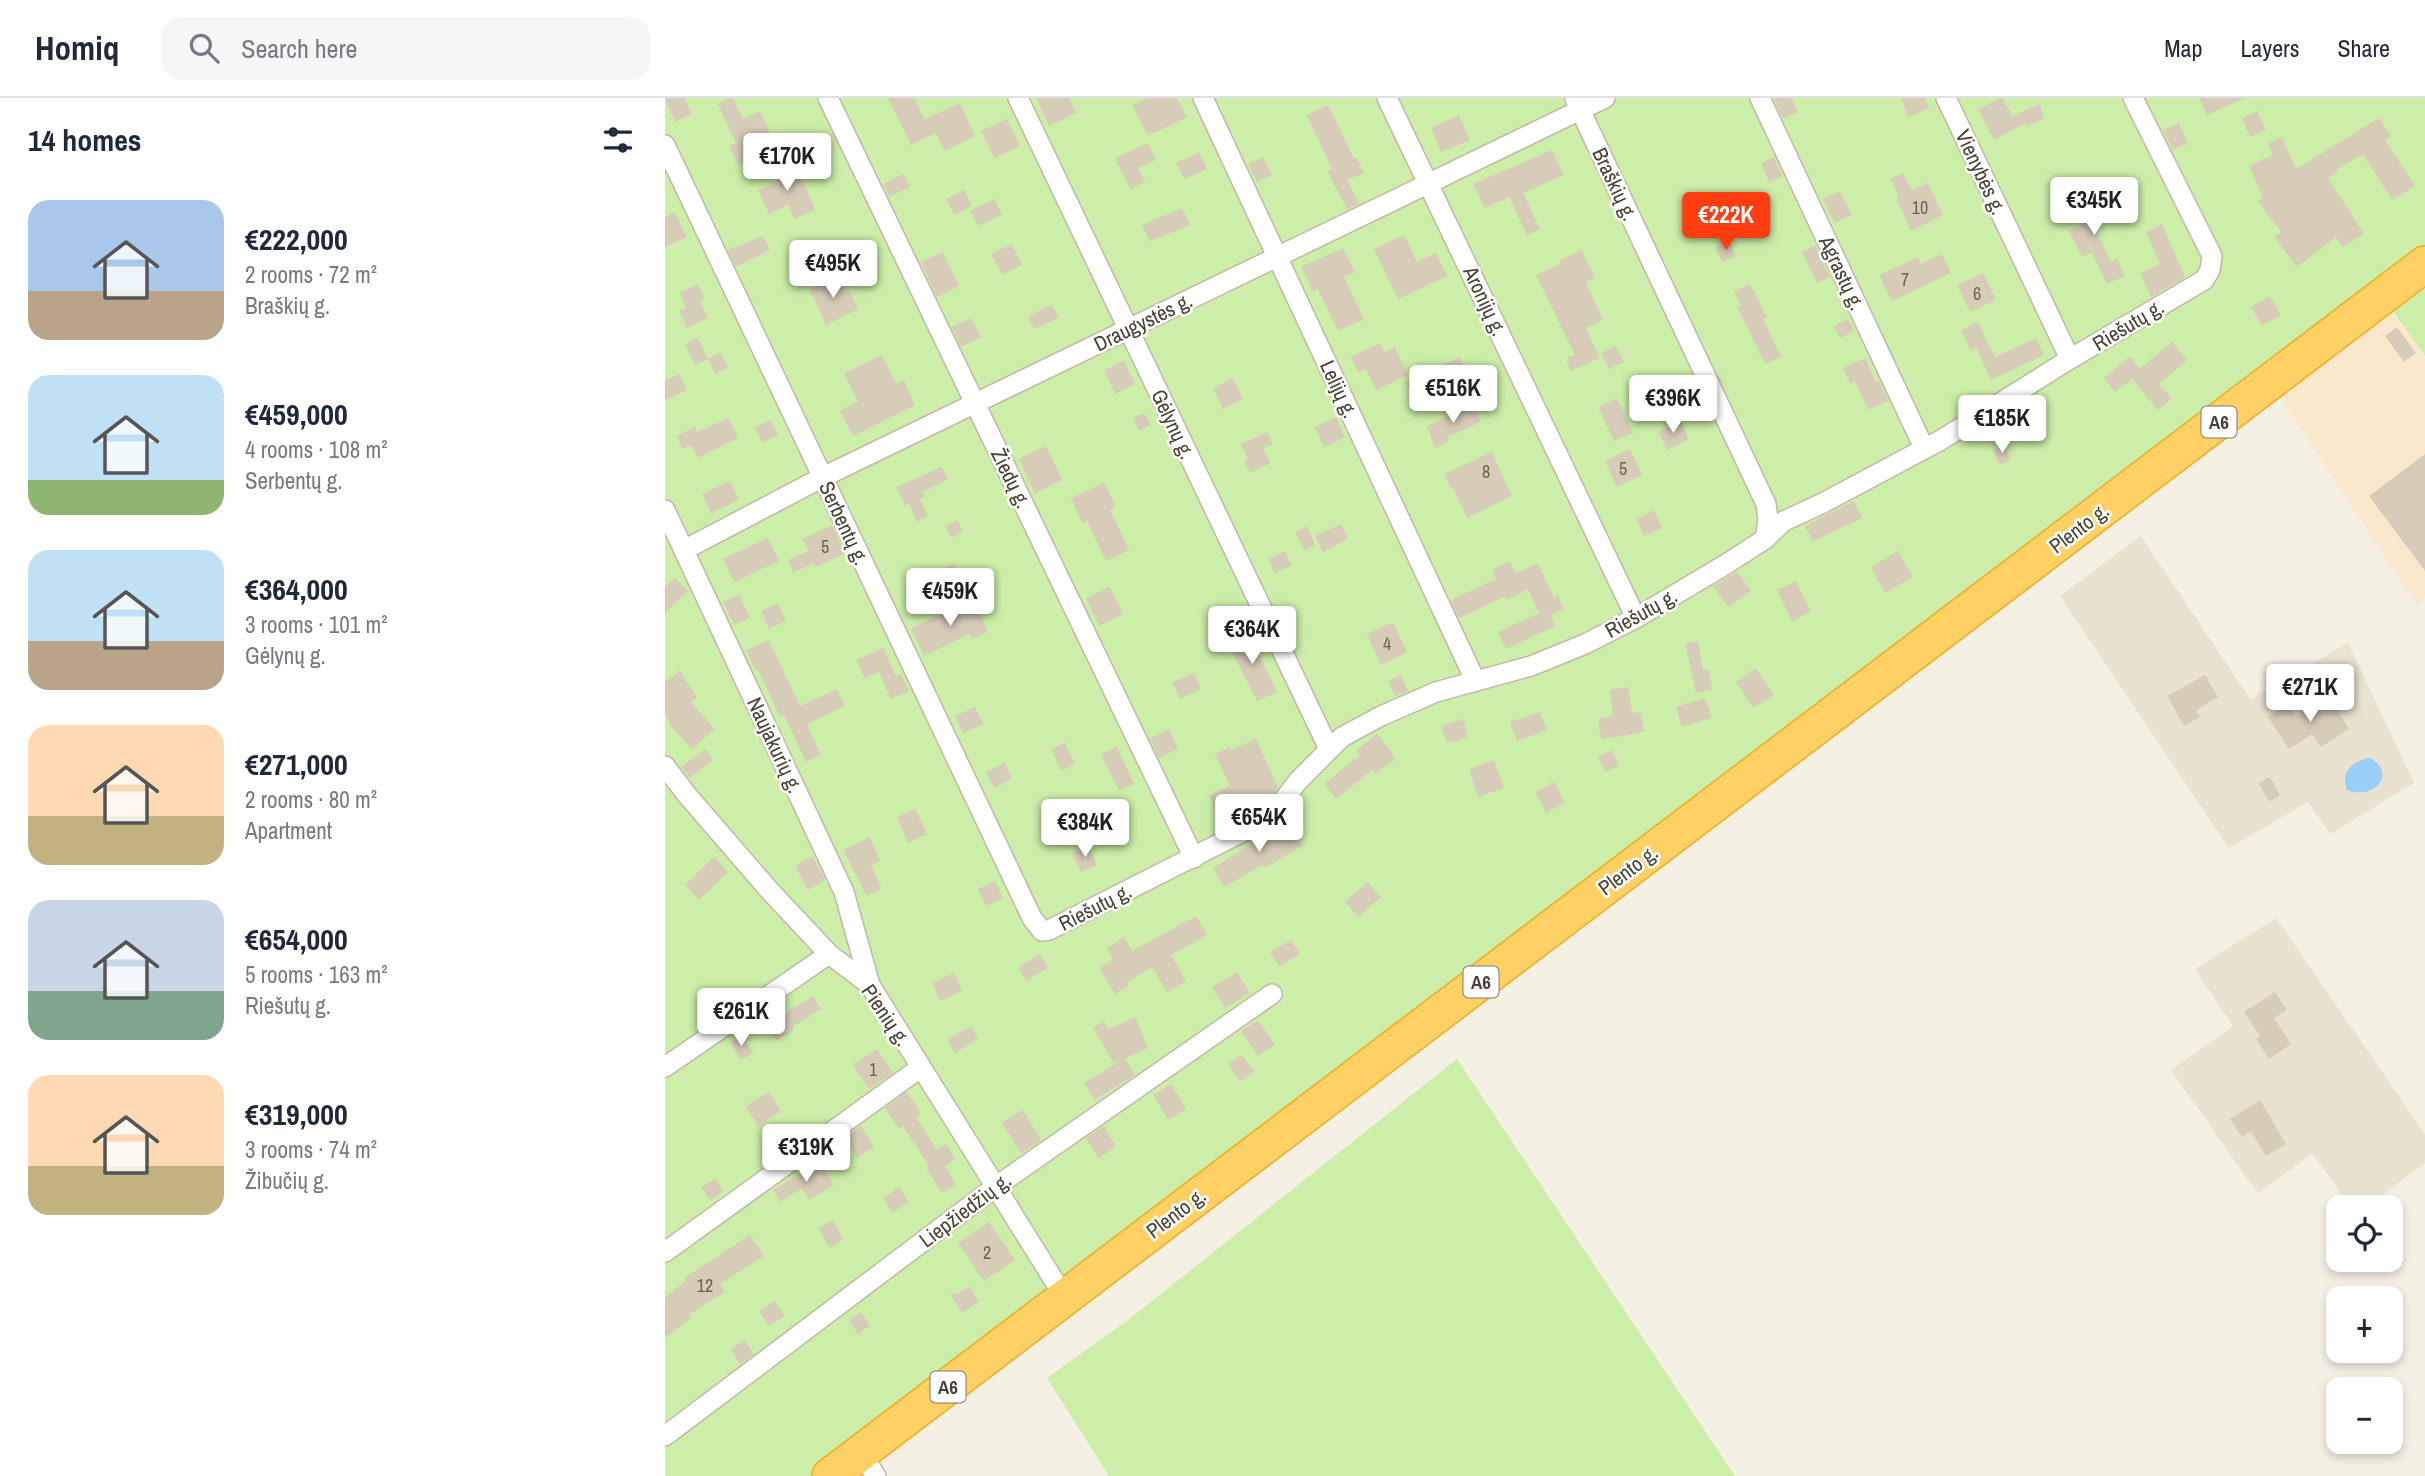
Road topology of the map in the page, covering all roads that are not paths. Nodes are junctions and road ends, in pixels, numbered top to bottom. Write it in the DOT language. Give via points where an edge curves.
graph roads {
  1 [pos="828,98"];
  2 [pos="1018,98"];
  3 [pos="1203,98"];
  4 [pos="1387,98"];
  5 [pos="1605,98"];
  6 [pos="1760,98"];
  7 [pos="1946,98"];
  8 [pos="2133,98"];
  9 [pos="1577,104"];
  10 [pos="665,145"];
  11 [pos="1429,183"];
  12 [pos="1277,257"];
  13 [pos="2425,264"];
  14 [pos="1128,329"];
  15 [pos="2070,359"];
  16 [pos="975,403"];
  17 [pos="1924,448"];
  18 [pos="823,477"];
  19 [pos="665,510"];
  20 [pos="1765,538"];
  21 [pos="684,550"];
  22 [pos="1636,618"];
  23 [pos="1475,680"];
  24 [pos="1329,750"];
  25 [pos="665,766"];
  26 [pos="1194,858"];
  27 [pos="1049,930"];
  28 [pos="829,954"];
  29 [pos="870,985"];
  30 [pos="1272,994"];
  31 [pos="665,1067"];
  32 [pos="920,1068"];
  33 [pos="995,1187"];
  34 [pos="665,1252"];
  35 [pos="1065,1298"];
  36 [pos="665,1436"];
  37 [pos="868,1464"];
  38 [pos="830,1476"];
  1 -- 16 [label="street, Žiedų g."];
  2 -- 14 [label="street, Gėlynų g."];
  3 -- 12 [label="street, Lelijų g."];
  4 -- 11 [label="street, Aronijų g."];
  5 -- 9 [label="street, Draugystės g."];
  6 -- 17 [label="street, Agrastų g."];
  7 -- 15 [label="street, Vienybės g."];
  8 -- 15 [label="street, Riešutų g." via="2213,256 2210,270 2204,280"];
  9 -- 11 [label="street, Draugystės g."];
  9 -- 20 [label="street, Braškių g." via="1766,504"];
  10 -- 18 [label="street, Serbentų g."];
  11 -- 12 [label="street, Draugystės g."];
  11 -- 22 [label="street, Aronijų g."];
  12 -- 14 [label="street, Draugystės g."];
  12 -- 23 [label="street, Lelijų g."];
  13 -- 35 [label="highway, Plento g. / A6"];
  14 -- 16 [label="street, Draugystės g."];
  14 -- 24 [label="street, Gėlynų g."];
  15 -- 17 [label="street, Riešutų g."];
  16 -- 18 [label="street, Draugystės g."];
  16 -- 26 [label="street, Žiedų g."];
  17 -- 20 [label="street, Riešutų g." via="1784,521"];
  18 -- 21 [label="street, Draugystės g."];
  18 -- 27 [label="street, Serbentų g." via="1036,925"];
  19 -- 21 [label="street, Naujakurių g."];
  20 -- 22 [label="street, Riešutų g."];
  21 -- 29 [label="street, Naujakurių g." via="844,891"];
  22 -- 23 [label="street, Riešutų g." via="1531,666"];
  23 -- 24 [label="street, Riešutų g." via="1381,716 1342,737"];
  24 -- 26 [label="street, Riešutų g." via="1264,821"];
  25 -- 28 [label="street, Pienių g."];
  26 -- 27 [label="street, Riešutų g."];
  28 -- 29 [label="street, Pienių g."];
  28 -- 31 [label="street"];
  29 -- 32 [label="street, Pienių g."];
  30 -- 33 [label="street, Liepžiedžių g."];
  32 -- 33 [label="street, Pienių g."];
  32 -- 34 [label="street"];
  33 -- 35 [label="street, Pienių g."];
  33 -- 36 [label="street, Liepžiedžių g."];
  35 -- 37 [label="highway, Plento g. / A6"];
  37 -- 38 [label="highway, Plento g. / A6"];
}
